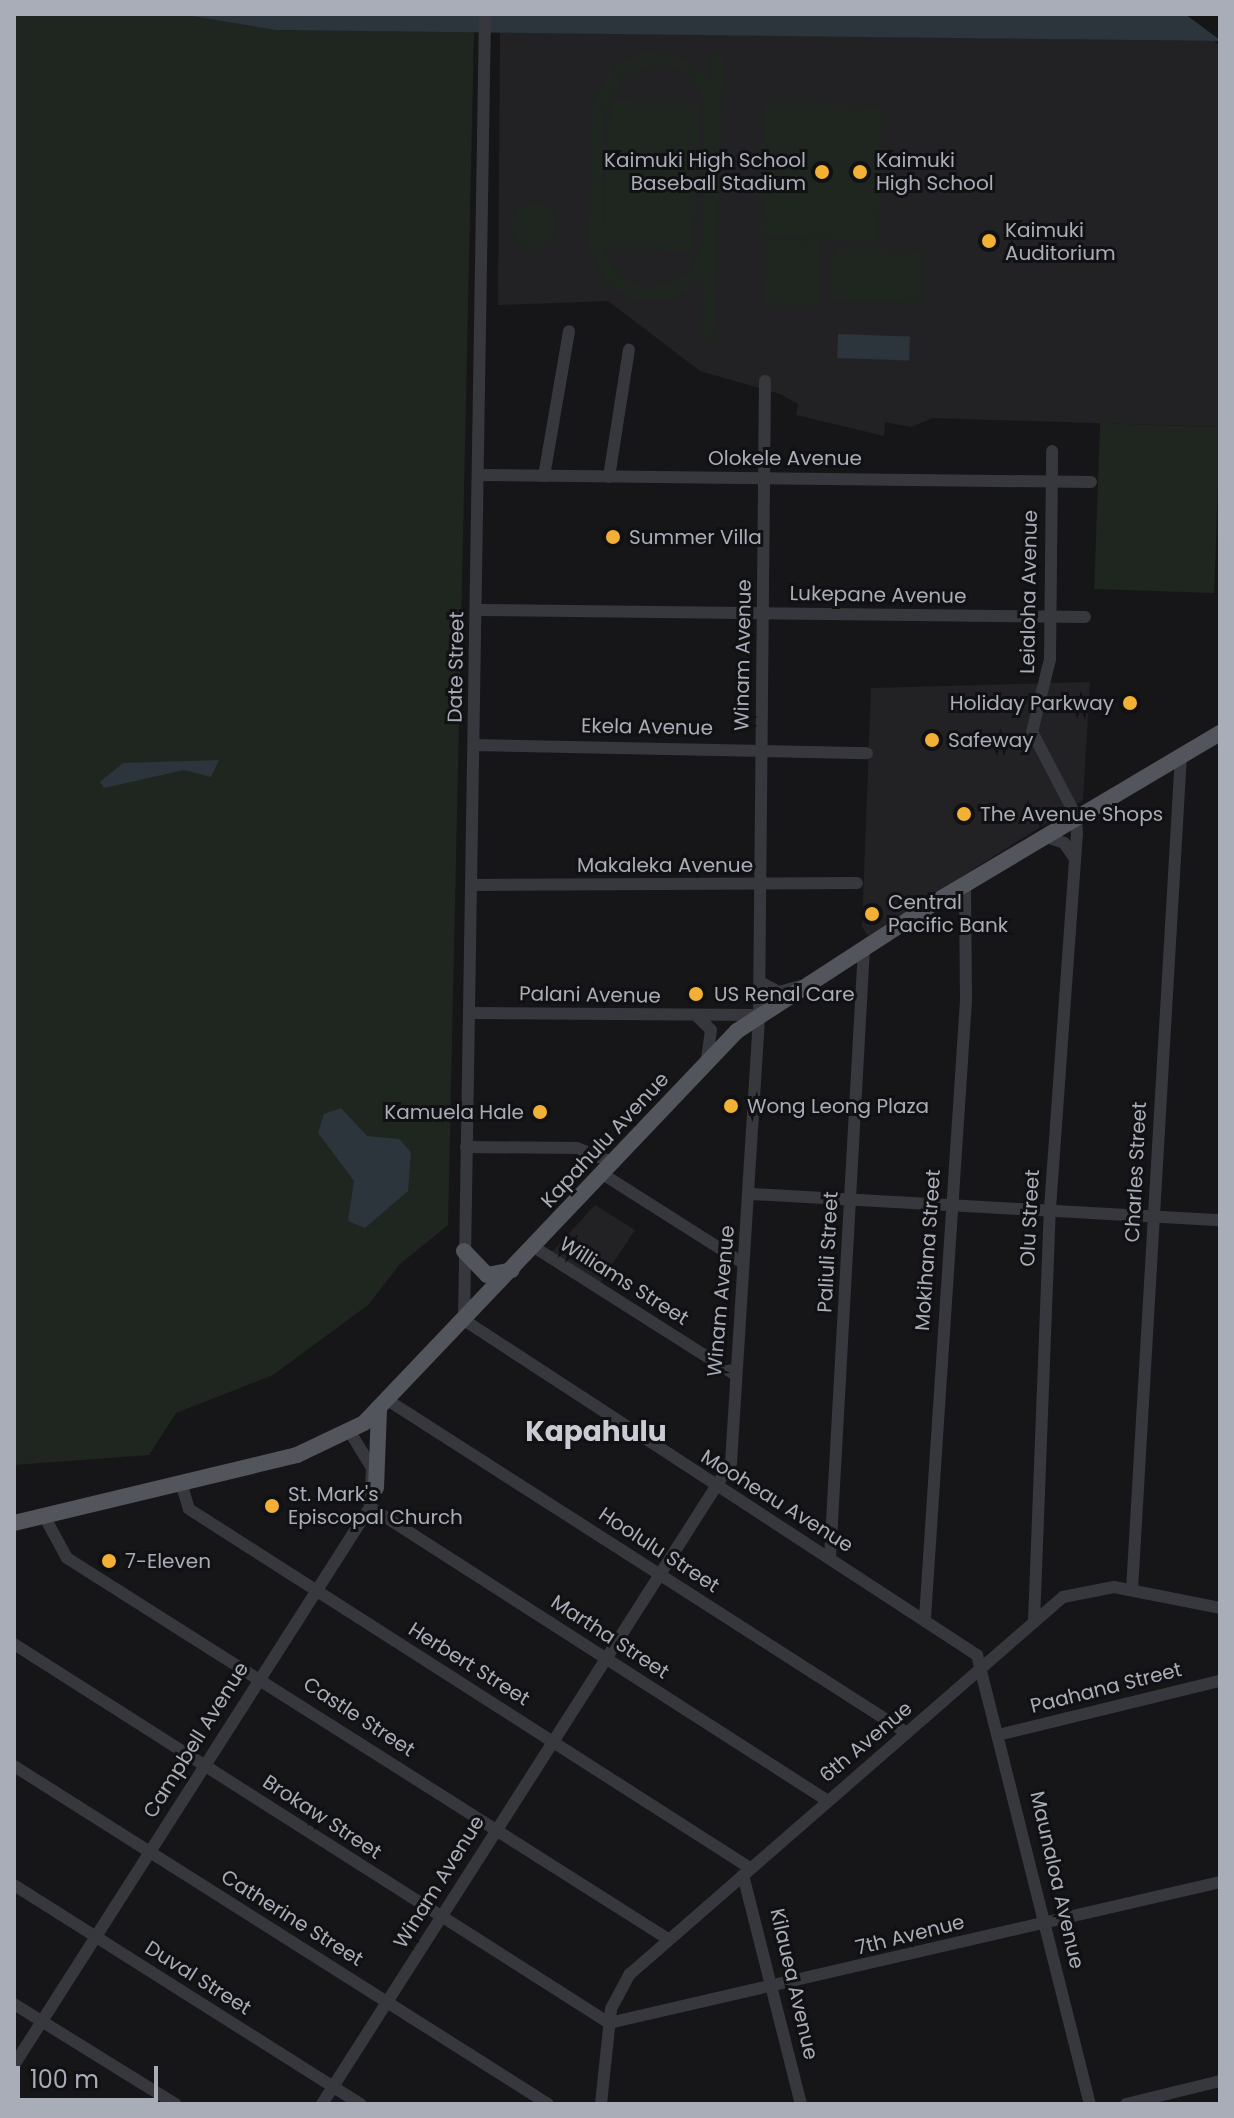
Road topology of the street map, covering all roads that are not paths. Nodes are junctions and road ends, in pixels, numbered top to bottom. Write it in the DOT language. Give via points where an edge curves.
graph roads {
  1 [pos="485,14"];
  2 [pos="569,331"];
  3 [pos="629,350"];
  4 [pos="765,381"];
  5 [pos="1052,451"];
  6 [pos="478,475"];
  7 [pos="544,476"];
  8 [pos="609,477"];
  9 [pos="765,478"];
  10 [pos="1051,481"];
  11 [pos="1091,482"];
  12 [pos="478,610"];
  13 [pos="764,613"];
  14 [pos="1085,617"];
  15 [pos="1049,618"];
  16 [pos="1220,733"];
  17 [pos="474,745"];
  18 [pos="762,749"];
  19 [pos="867,753"];
  20 [pos="1181,756"];
  21 [pos="1076,816"];
  22 [pos="1044,836"];
  23 [pos="1075,859"];
  24 [pos="857,883"];
  25 [pos="761,884"];
  26 [pos="965,884"];
  27 [pos="473,885"];
  28 [pos="864,948"];
  29 [pos="760,982"];
  30 [pos="809,984"];
  31 [pos="469,1013"];
  32 [pos="759,1015"];
  33 [pos="698,1017"];
  34 [pos="707,1059"];
  35 [pos="466,1147"];
  36 [pos="606,1168"];
  37 [pos="751,1194"];
  38 [pos="851,1199"];
  39 [pos="950,1205"];
  40 [pos="1050,1209"];
  41 [pos="1154,1217"];
  42 [pos="1220,1220"];
  43 [pos="534,1247"];
  44 [pos="464,1251"];
  45 [pos="743,1263"];
  46 [pos="512,1270"];
  47 [pos="464,1320"];
  48 [pos="734,1374"];
  49 [pos="384,1406"];
  50 [pos="350,1432"];
  51 [pos="181,1483"];
  52 [pos="376,1488"];
  53 [pos="719,1488"];
  54 [pos="370,1507"];
  55 [pos="44,1516"];
  56 [pos="14,1523"];
  57 [pos="830,1558"];
  58 [pos="660,1574"];
  59 [pos="1132,1590"];
  60 [pos="316,1591"];
  61 [pos="1220,1600"];
  62 [pos="1200,1602"];
  63 [pos="1220,1608"];
  64 [pos="925,1618"];
  65 [pos="1034,1622"];
  66 [pos="14,1644"];
  67 [pos="604,1657"];
  68 [pos="984,1666"];
  69 [pos="260,1677"];
  70 [pos="1220,1681"];
  71 [pos="907,1733"];
  72 [pos="1002,1734"];
  73 [pos="551,1742"];
  74 [pos="203,1765"];
  75 [pos="14,1766"];
  76 [pos="828,1801"];
  77 [pos="496,1829"];
  78 [pos="149,1852"];
  79 [pos="746,1872"];
  80 [pos="1220,1882"];
  81 [pos="14,1885"];
  82 [pos="441,1917"];
  83 [pos="1046,1923"];
  84 [pos="95,1937"];
  85 [pos="668,1939"];
  86 [pos="773,1989"];
  87 [pos="387,2001"];
  88 [pos="14,2004"];
  89 [pos="42,2021"];
  90 [pos="609,2023"];
  91 [pos="14,2065"];
  92 [pos="1220,2081"];
  93 [pos="334,2086"];
  94 [pos="175,2104"];
  95 [pos="322,2104"];
  96 [pos="361,2104"];
  97 [pos="548,2104"];
  98 [pos="601,2104"];
  99 [pos="801,2104"];
  100 [pos="1090,2104"];
  101 [pos="1126,2104"];
  1 -- 6 [label="street, Date Street"];
  2 -- 7 [label="street"];
  3 -- 8 [label="street"];
  4 -- 9 [label="street, Winam Avenue"];
  5 -- 10 [label="street, Leialoha Avenue"];
  6 -- 7 [label="street, Olokele Avenue"];
  6 -- 12 [label="street, Date Street"];
  7 -- 8 [label="street, Olokele Avenue"];
  8 -- 9 [label="street, Olokele Avenue"];
  9 -- 10 [label="street, Olokele Avenue"];
  9 -- 13 [label="street, Winam Avenue"];
  10 -- 11 [label="street, Olokele Avenue"];
  10 -- 15 [label="street, Leialoha Avenue"];
  12 -- 13 [label="street, Lukepane Avenue"];
  12 -- 17 [label="street, Date Street"];
  13 -- 15 [label="street, Lukepane Avenue"];
  13 -- 18 [label="street, Winam Avenue"];
  14 -- 15 [label="street, Lukepane Avenue"];
  15 -- 21 [label="street, Leialoha Avenue" via="1047,690 1032,732"];
  16 -- 20 [label="main road, Kapahulu Avenue"];
  17 -- 18 [label="street, Ekela Avenue"];
  17 -- 27 [label="street, Date Street"];
  18 -- 19 [label="street, Ekela Avenue"];
  18 -- 25 [label="street, Winam Avenue"];
  20 -- 21 [label="main road, Kapahulu Avenue"];
  20 -- 41 [label="street, Charles Street"];
  21 -- 22 [label="main road, Kapahulu Avenue"];
  21 -- 23 [label="street, Olu Street"];
  22 -- 23 [label="street" via="1064,843"];
  22 -- 26 [label="main road, Kapahulu Avenue"];
  23 -- 40 [label="street, Olu Street"];
  24 -- 25 [label="street, Makaleka Avenue"];
  25 -- 27 [label="street, Makaleka Avenue"];
  25 -- 29 [label="street, Winam Avenue"];
  26 -- 28 [label="main road, Kapahulu Avenue"];
  26 -- 39 [label="street, Mokihana Street" via="966,1001"];
  27 -- 31 [label="street, Date Street"];
  28 -- 30 [label="main road, Kapahulu Avenue"];
  28 -- 38 [label="street, Paliuli Street"];
  29 -- 30 [label="street" via="779,992"];
  29 -- 32 [label="street, Winam Avenue"];
  30 -- 32 [label="main road, Kapahulu Avenue"];
  31 -- 33 [label="street, Palani Avenue"];
  31 -- 35 [label="street, Date Street"];
  32 -- 33 [label="street, Palani Avenue"];
  32 -- 34 [label="main road, Kapahulu Avenue"];
  32 -- 37 [label="street, Winam Avenue"];
  33 -- 34 [label="street" via="711,1030"];
  34 -- 36 [label="main road, Kapahulu Avenue"];
  35 -- 36 [label="street" via="577,1148"];
  35 -- 44 [label="street, Date Street"];
  36 -- 43 [label="main road, Kapahulu Avenue"];
  36 -- 45 [label="street"];
  37 -- 38 [label="street"];
  37 -- 45 [label="street, Winam Avenue"];
  38 -- 39 [label="street"];
  38 -- 57 [label="street, Paliuli Street"];
  39 -- 40 [label="street"];
  39 -- 64 [label="street, Mokihana Street"];
  40 -- 41 [label="street"];
  40 -- 65 [label="street, Olu Street"];
  41 -- 42 [label="street"];
  41 -- 59 [label="street, Charles Street"];
  43 -- 46 [label="main road, Kapahulu Avenue"];
  43 -- 48 [label="street, Williams Street"];
  44 -- 46 [label="main road" via="487,1275"];
  44 -- 47 [label="street, Date Street"];
  45 -- 48 [label="street, Winam Avenue"];
  46 -- 47 [label="main road, Kapahulu Avenue"];
  47 -- 49 [label="main road, Kapahulu Avenue"];
  47 -- 53 [label="street, Mooheau Avenue"];
  48 -- 53 [label="street, Winam Avenue" via="731,1463"];
  49 -- 50 [label="main road, Kapahulu Avenue"];
  49 -- 52 [label="main road"];
  49 -- 58 [label="street, Hoolulu Street"];
  50 -- 51 [label="main road, Kapahulu Avenue" via="297,1455"];
  50 -- 52 [label="street"];
  51 -- 55 [label="main road, Kapahulu Avenue"];
  51 -- 60 [label="street, Herbert Street" via="189,1509"];
  52 -- 54 [label="street, Campbell Avenue"];
  53 -- 57 [label="street, Mooheau Avenue"];
  53 -- 58 [label="street, Winam Avenue"];
  54 -- 60 [label="street, Campbell Avenue"];
  54 -- 67 [label="street, Martha Street"];
  55 -- 56 [label="main road, Kapahulu Avenue"];
  55 -- 69 [label="street, Castle Street" via="67,1558"];
  57 -- 64 [label="street, Mooheau Avenue"];
  58 -- 67 [label="street, Winam Avenue"];
  58 -- 71 [label="street, Hoolulu Street"];
  59 -- 62 [label="street, 6th Avenue"];
  59 -- 65 [label="street, 6th Avenue" via="1081,1589"];
  60 -- 69 [label="street, Campbell Avenue"];
  60 -- 73 [label="street, Herbert Street"];
  61 -- 62 [label="street, 6th Avenue"];
  62 -- 63 [label="street, 6th Avenue"];
  64 -- 68 [label="street, Mooheau Avenue" via="965,1643"];
  65 -- 68 [label="street, 6th Avenue"];
  66 -- 74 [label="street, Brokaw Street"];
  67 -- 73 [label="street, Winam Avenue"];
  67 -- 76 [label="street, Martha Street"];
  68 -- 71 [label="street, 6th Avenue"];
  68 -- 72 [label="street, Maunaloa Avenue"];
  69 -- 74 [label="street, Campbell Avenue"];
  69 -- 77 [label="street, Castle Street"];
  70 -- 72 [label="street, Paahana Street"];
  71 -- 76 [label="street, 6th Avenue"];
  72 -- 83 [label="street, Maunaloa Avenue"];
  73 -- 77 [label="street, Winam Avenue"];
  73 -- 79 [label="street, Herbert Street"];
  74 -- 78 [label="street, Campbell Avenue"];
  74 -- 82 [label="street, Brokaw Street"];
  75 -- 78 [label="street, Catherine Street"];
  76 -- 79 [label="street, 6th Avenue"];
  77 -- 82 [label="street, Winam Avenue"];
  77 -- 85 [label="street, Castle Street"];
  78 -- 84 [label="street, Campbell Avenue"];
  78 -- 87 [label="street, Catherine Street"];
  79 -- 85 [label="street, 6th Avenue"];
  79 -- 86 [label="street, Kilauea Avenue"];
  80 -- 83 [label="street, 7th Avenue"];
  81 -- 84 [label="street, Duval Street"];
  82 -- 87 [label="street, Winam Avenue"];
  82 -- 90 [label="street, Brokaw Street"];
  83 -- 86 [label="street, 7th Avenue"];
  83 -- 100 [label="street, Maunaloa Avenue"];
  84 -- 89 [label="street, Campbell Avenue"];
  84 -- 93 [label="street, Duval Street"];
  85 -- 90 [label="street, 6th Avenue" via="623,1982"];
  86 -- 90 [label="street, 7th Avenue"];
  86 -- 99 [label="street, Kilauea Avenue"];
  87 -- 93 [label="street, Winam Avenue"];
  87 -- 97 [label="street, Catherine Street"];
  88 -- 89 [label="street"];
  89 -- 91 [label="street, Campbell Avenue"];
  89 -- 94 [label="street"];
  90 -- 98 [label="street, 6th Avenue"];
  92 -- 101 [label="street"];
  93 -- 95 [label="street, Winam Avenue"];
  93 -- 96 [label="street, Duval Street"];
}
